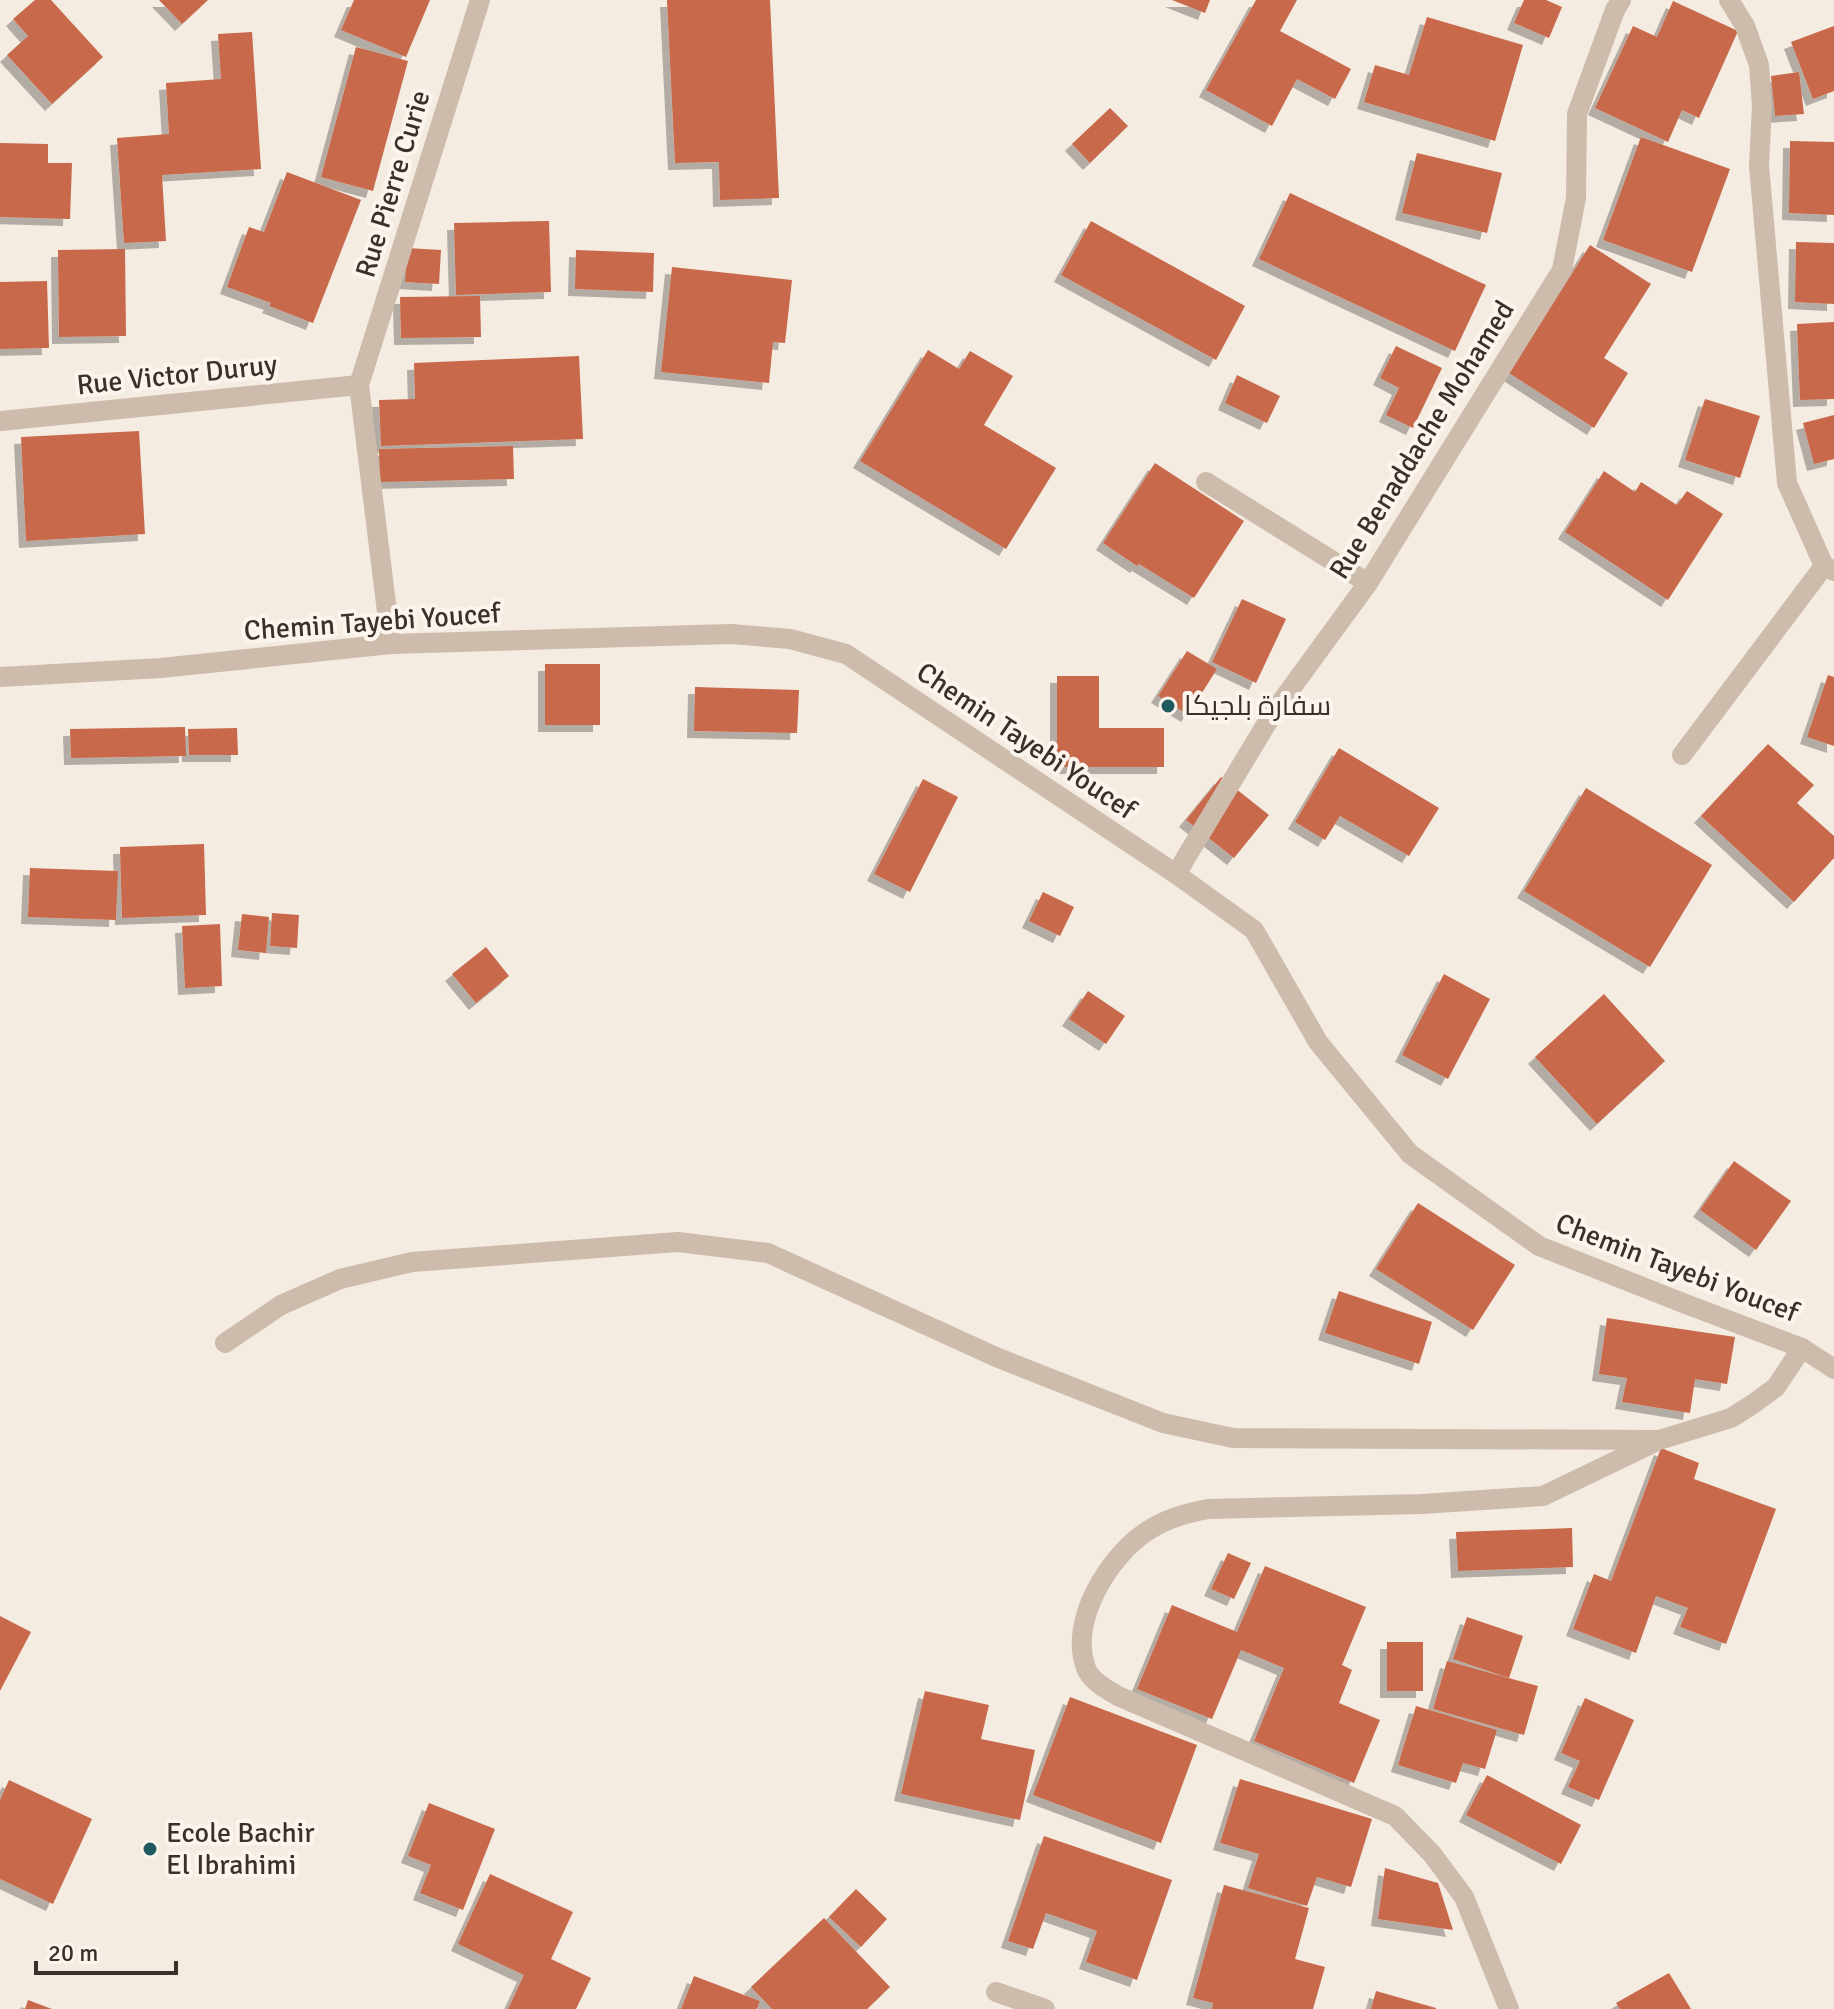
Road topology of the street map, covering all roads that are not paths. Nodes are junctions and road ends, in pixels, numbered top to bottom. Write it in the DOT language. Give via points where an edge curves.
graph roads {
  1 [pos="480,0"];
  2 [pos="1621,0"];
  3 [pos="1729,0"];
  4 [pos="359,385"];
  5 [pos="0,421"];
  6 [pos="1206,482"];
  7 [pos="1829,569"];
  8 [pos="1368,583"];
  9 [pos="391,644"];
  10 [pos="0,677"];
  11 [pos="1682,755"];
  12 [pos="1176,874"];
  13 [pos="225,1343"];
  14 [pos="1802,1348"];
  15 [pos="1834,1369"];
  16 [pos="1659,1440"];
  17 [pos="996,1992"];
  18 [pos="1045,2009"];
  19 [pos="1509,2009"];
  1 -- 4 [label="street, Rue Pierre Curie"];
  2 -- 8 [label="street, Rue Benaddache Mohamed" via="1577,114 1576,198 1562,270"];
  3 -- 7 [label="street" via="1759,65 1759,166 1787,483"];
  4 -- 5 [label="street, Rue Victor Duruy"];
  4 -- 9 [label="street"];
  6 -- 8 [label="street"];
  7 -- 11 [label="street"];
  8 -- 12 [label="street, Rue Benaddache Mohamed" via="1273,713"];
  9 -- 10 [label="street, Chemin Tayebi Youcef" via="161,668"];
  9 -- 12 [label="street, Chemin Tayebi Youcef" via="731,634 790,639 846,654"];
  12 -- 14 [label="street, Chemin Tayebi Youcef" via="1254,930 1318,1042 1410,1154 1539,1246"];
  13 -- 16 [label="street" via="281,1305 340,1279 412,1262 678,1242 768,1253 996,1357 1149,1418 1233,1438"];
  14 -- 15 [label="street, Chemin Tayebi Youcef"];
  14 -- 16 [label="street" via="1776,1387 1742,1411"];
  16 -- 19 [label="street" via="1543,1496 1208,1509 1176,1516 1123,1552 1089,1602 1082,1624 1086,1670 1118,1696 1395,1816 1464,1897"];
  17 -- 18 [label="street"];
}
